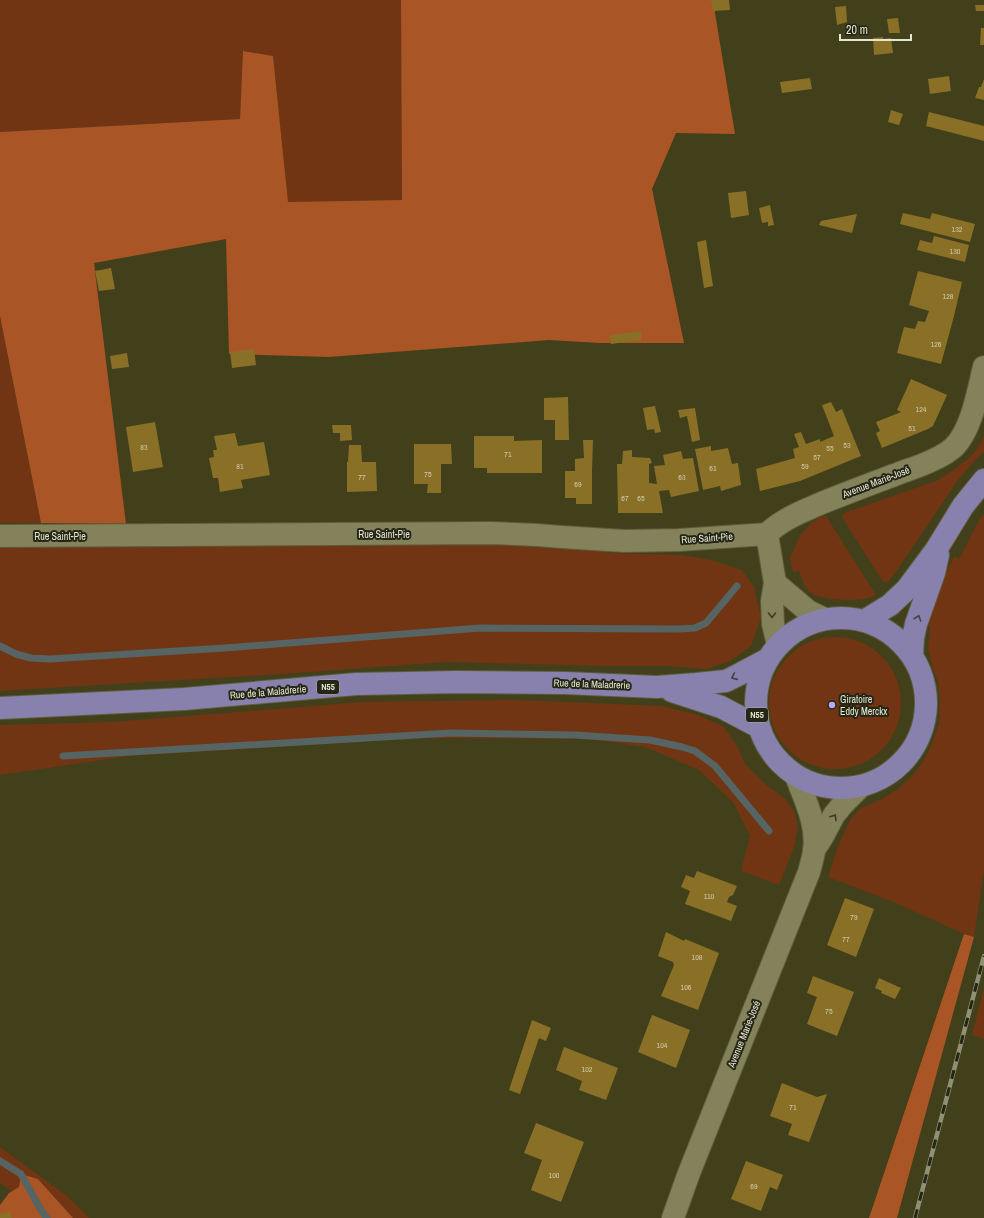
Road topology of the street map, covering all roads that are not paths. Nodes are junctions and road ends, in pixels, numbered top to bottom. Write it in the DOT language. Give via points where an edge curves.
graph roads {
  1 [pos="984,367"];
  2 [pos="984,480"];
  3 [pos="767,534"];
  4 [pos="0,536"];
  5 [pos="941,543"];
  6 [pos="775,583"];
  7 [pos="825,619"];
  8 [pos="864,621"];
  9 [pos="773,652"];
  10 [pos="912,656"];
  11 [pos="657,687"];
  12 [pos="0,708"];
  13 [pos="759,727"];
  14 [pos="796,776"];
  15 [pos="862,786"];
  16 [pos="814,850"];
  17 [pos="673,1218"];
  1 -- 3 [label="street, Avenue Marie-José" via="965,432 954,447 922,465 794,515"];
  2 -- 5 [label="main road" via="963,506"];
  3 -- 4 [label="street, Rue Saint-Pie" via="624,541 491,534"];
  3 -- 6 [label="street"];
  5 -- 8 [label="main road" via="907,589 890,605"];
  10 -- 5 [label="main road, one-way" via="913,638"];
  6 -- 7 [label="street" via="808,611"];
  6 -- 9 [label="street, one-way" via="772,601"];
  7 -- 8 [label="main road, N55" via="845,618"];
  7 -- 9 [label="main road, N55" via="792,633"];
  8 -- 10 [label="main road, N55" via="883,628 900,640"];
  9 -- 11 [label="main road, Rue de la Maladrerie / N55, one-way" via="726,681"];
  9 -- 13 [label="main road, N55" via="759,681 756,704"];
  10 -- 15 [label="main road, N55" via="923,677 926,700 924,723 916,745 902,764 883,778"];
  11 -- 12 [label="main road, Rue de la Maladrerie / N55" via="565,683 356,684 184,699"];
  11 -- 13 [label="main road, Rue de la Maladrerie / N55" via="721,707"];
  13 -- 14 [label="main road, N55" via="767,747 780,763"];
  14 -- 15 [label="main road, N55" via="817,786 839,789"];
  14 -- 16 [label="street, Avenue Marie-José" via="814,829"];
  16 -- 15 [label="street, Avenue Marie-José, one-way" via="834,816"];
  16 -- 17 [label="street, Avenue Marie-José" via="809,872"];
}
